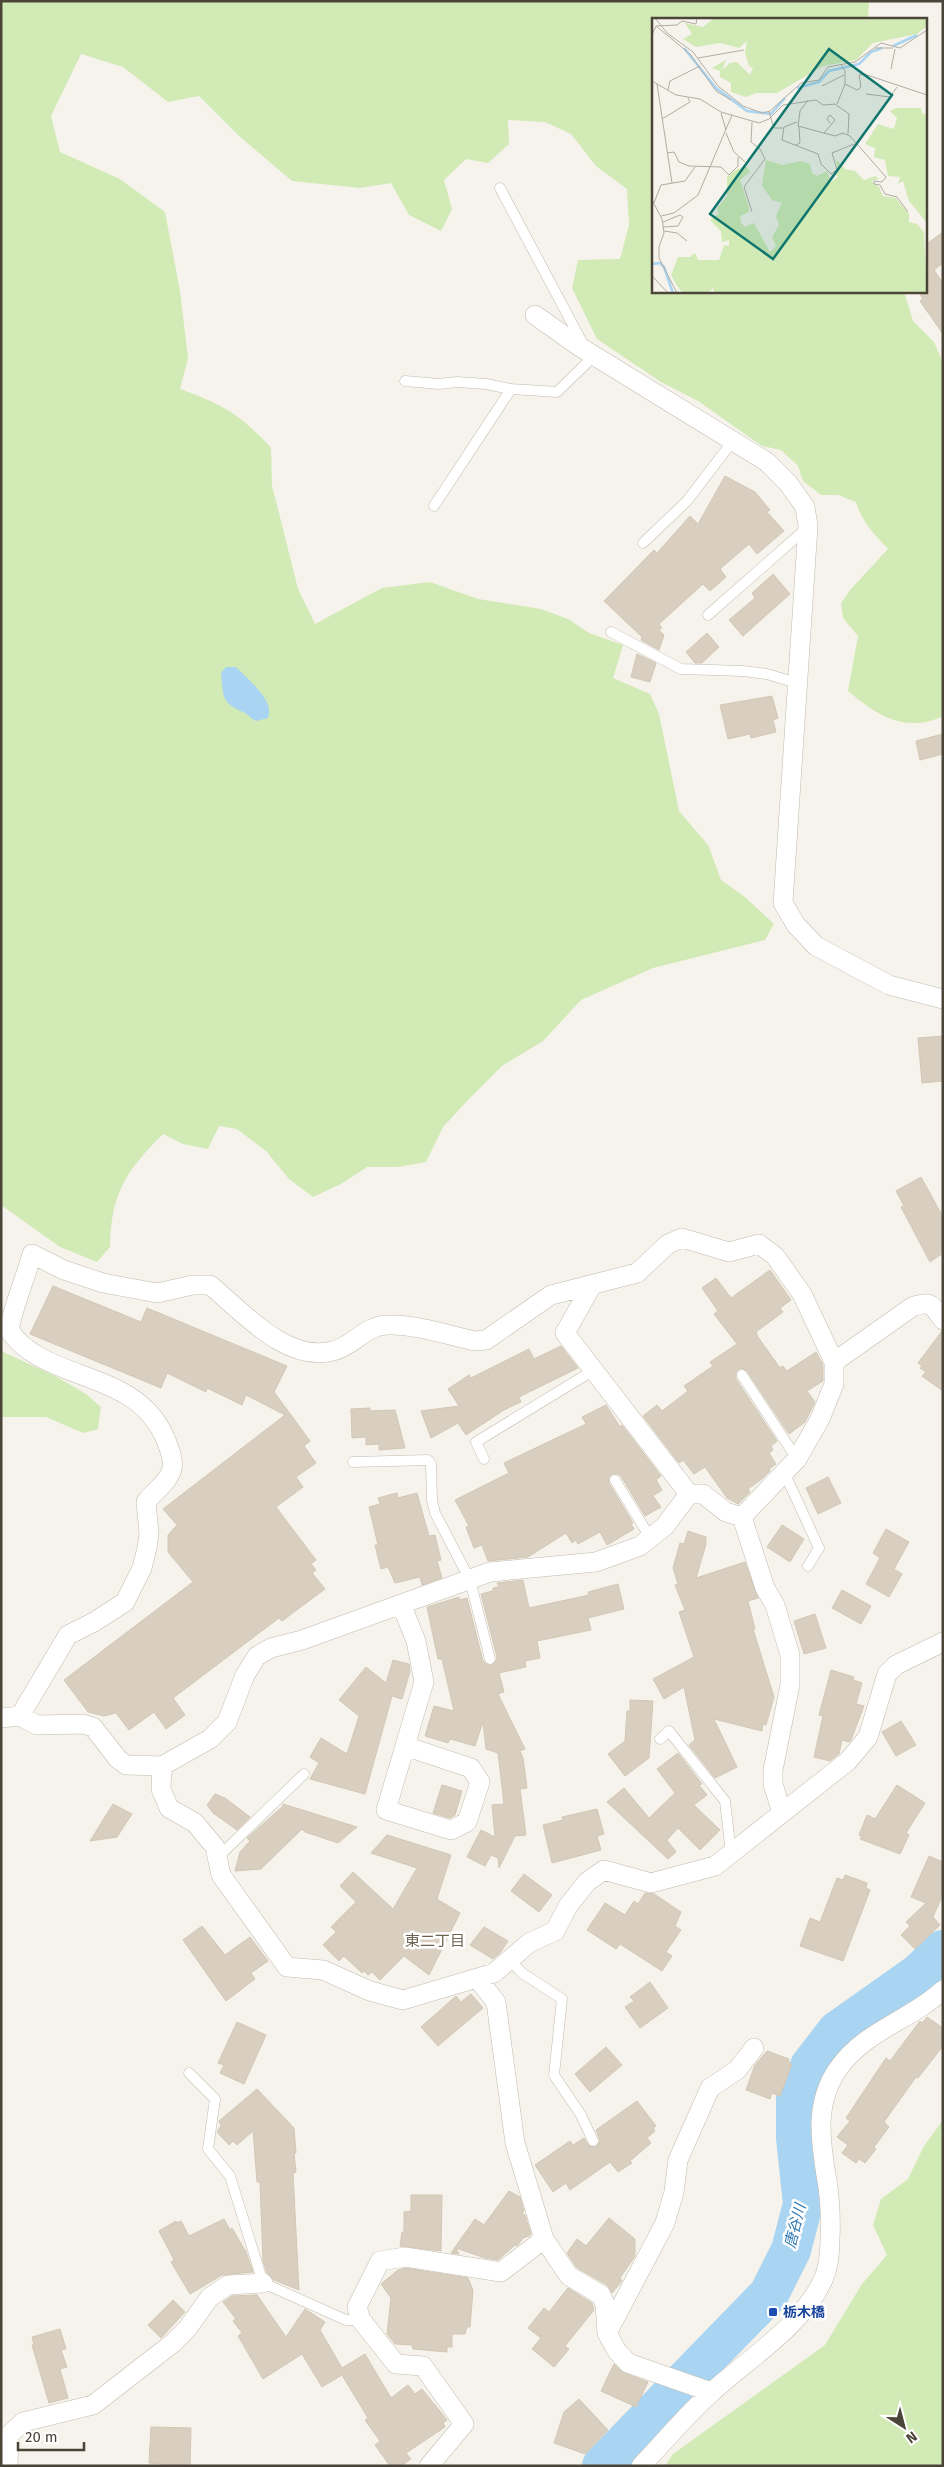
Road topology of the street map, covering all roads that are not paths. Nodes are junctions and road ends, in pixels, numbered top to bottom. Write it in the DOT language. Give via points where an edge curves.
graph roads {
  1 [pos="500,188"];
  2 [pos="535,315"];
  3 [pos="590,353"];
  4 [pos="404,381"];
  5 [pos="511,389"];
  6 [pos="732,442"];
  7 [pos="434,506"];
  8 [pos="808,526"];
  9 [pos="643,544"];
  10 [pos="708,615"];
  11 [pos="611,632"];
  12 [pos="797,683"];
  13 [pos="943,999"];
  14 [pos="592,1284"];
  15 [pos="943,1320"];
  16 [pos="834,1362"];
  17 [pos="594,1370"];
  18 [pos="742,1375"];
  19 [pos="484,1459"];
  20 [pos="352,1462"];
  21 [pos="790,1465"];
  22 [pos="614,1480"];
  23 [pos="689,1494"];
  24 [pos="742,1517"];
  25 [pos="651,1539"];
  26 [pos="808,1566"];
  27 [pos="470,1580"];
  28 [pos="401,1604"];
  29 [pos="943,1642"];
  30 [pos="490,1659"];
  31 [pos="20,1716"];
  32 [pos="1,1718"];
  33 [pos="660,1739"];
  34 [pos="405,1746"];
  35 [pos="162,1766"];
  36 [pos="304,1774"];
  37 [pos="782,1813"];
  38 [pos="731,1854"];
  39 [pos="217,1858"];
  40 [pos="509,1959"];
  41 [pos="477,1978"];
  42 [pos="943,1990"];
  43 [pos="754,2048"];
  44 [pos="189,2073"];
  45 [pos="593,2141"];
  46 [pos="544,2239"];
  47 [pos="262,2283"];
  48 [pos="361,2320"];
  49 [pos="607,2334"];
  50 [pos="711,2392"];
  51 [pos="8,2466"];
  52 [pos="429,2466"];
  53 [pos="641,2466"];
  1 -- 3 [label="lane"];
  2 -- 3 [label="street"];
  3 -- 5 [label="lane" via="557,392"];
  3 -- 6 [label="street"];
  4 -- 5 [label="lane" via="486,384"];
  5 -- 7 [label="lane"];
  6 -- 8 [label="street" via="767,462 788,483 805,506"];
  6 -- 9 [label="lane" via="687,501"];
  8 -- 10 [label="lane"];
  8 -- 12 [label="street"];
  11 -- 12 [label="lane" via="682,668 767,674"];
  12 -- 13 [label="street" via="783,902 796,925 816,946 889,985"];
  14 -- 16 [label="street" via="637,1273 668,1244 682,1238 729,1252 758,1244 776,1256 802,1294"];
  14 -- 17 [label="street" via="565,1333"];
  14 -- 31 [label="street" via="551,1295 486,1340 474,1341 386,1324 364,1331 351,1343 334,1351 308,1353 275,1339 210,1285 193,1285 157,1293 103,1283 64,1270 32,1254 13,1307 9,1330 30,1353 141,1403 161,1429 171,1455 172,1469 165,1482 146,1502 147,1548 142,1568 125,1602 68,1635"];
  15 -- 16 [label="street" via="930,1303 912,1307"];
  16 -- 21 [label="street" via="834,1384 820,1419"];
  17 -- 19 [label="lane" via="476,1442"];
  17 -- 23 [label="street"];
  18 -- 21 [label="lane"];
  20 -- 27 [label="lane" via="428,1460 435,1513"];
  21 -- 24 [label="street"];
  21 -- 26 [label="lane" via="819,1548"];
  22 -- 25 [label="lane"];
  23 -- 24 [label="street" via="703,1494 726,1512"];
  23 -- 25 [label="street"];
  24 -- 37 [label="street" via="790,1655 790,1685 772,1770"];
  25 -- 27 [label="street" via="596,1562 490,1572"];
  27 -- 28 [label="street"];
  27 -- 30 [label="lane"];
  28 -- 34 [label="street" via="416,1641 424,1682"];
  28 -- 35 [label="street" via="271,1648 257,1656 245,1675 227,1722 210,1739"];
  29 -- 37 [label="street" via="896,1665 887,1674 868,1737 848,1761"];
  31 -- 32 [label="street"];
  31 -- 35 [label="street" via="37,1725 83,1724 93,1727 126,1765"];
  33 -- 38 [label="lane" via="669,1731 724,1801"];
  34 -- 34 [label="street" via="386,1810 451,1830 467,1822 480,1782 471,1768"];
  35 -- 39 [label="street" via="161,1789 169,1808 195,1823 215,1847"];
  36 -- 39 [label="lane"];
  37 -- 38 [label="street"];
  38 -- 40 [label="street" via="715,1866 651,1882 604,1870 587,1882 568,1906 555,1931 529,1943"];
  39 -- 41 [label="street" via="221,1876 287,1967 324,1970 370,1991 403,2000"];
  40 -- 41 [label="street" via="494,1973"];
  40 -- 45 [label="lane" via="522,1973 562,2000 554,2076 581,2115"];
  41 -- 46 [label="street" via="496,2002 515,2143"];
  42 -- 50 [label="street" via="862,2043 838,2069 827,2089 820,2117 831,2217 830,2254 823,2279 794,2320"];
  43 -- 49 [label="street" via="736,2070 710,2088 678,2160 674,2192 664,2223"];
  44 -- 47 [label="lane" via="215,2099 208,2149 230,2176"];
  46 -- 48 [label="street" via="501,2272 405,2257 380,2261 357,2307"];
  46 -- 49 [label="street" via="569,2276 601,2295 605,2304"];
  47 -- 48 [label="lane" via="346,2320"];
  47 -- 51 [label="street" via="228,2285 210,2297 173,2343 93,2405 23,2422 9,2435"];
  48 -- 52 [label="street" via="396,2364 424,2366 464,2424"];
  49 -- 50 [label="street" via="628,2363"];
  50 -- 53 [label="street"];
}
